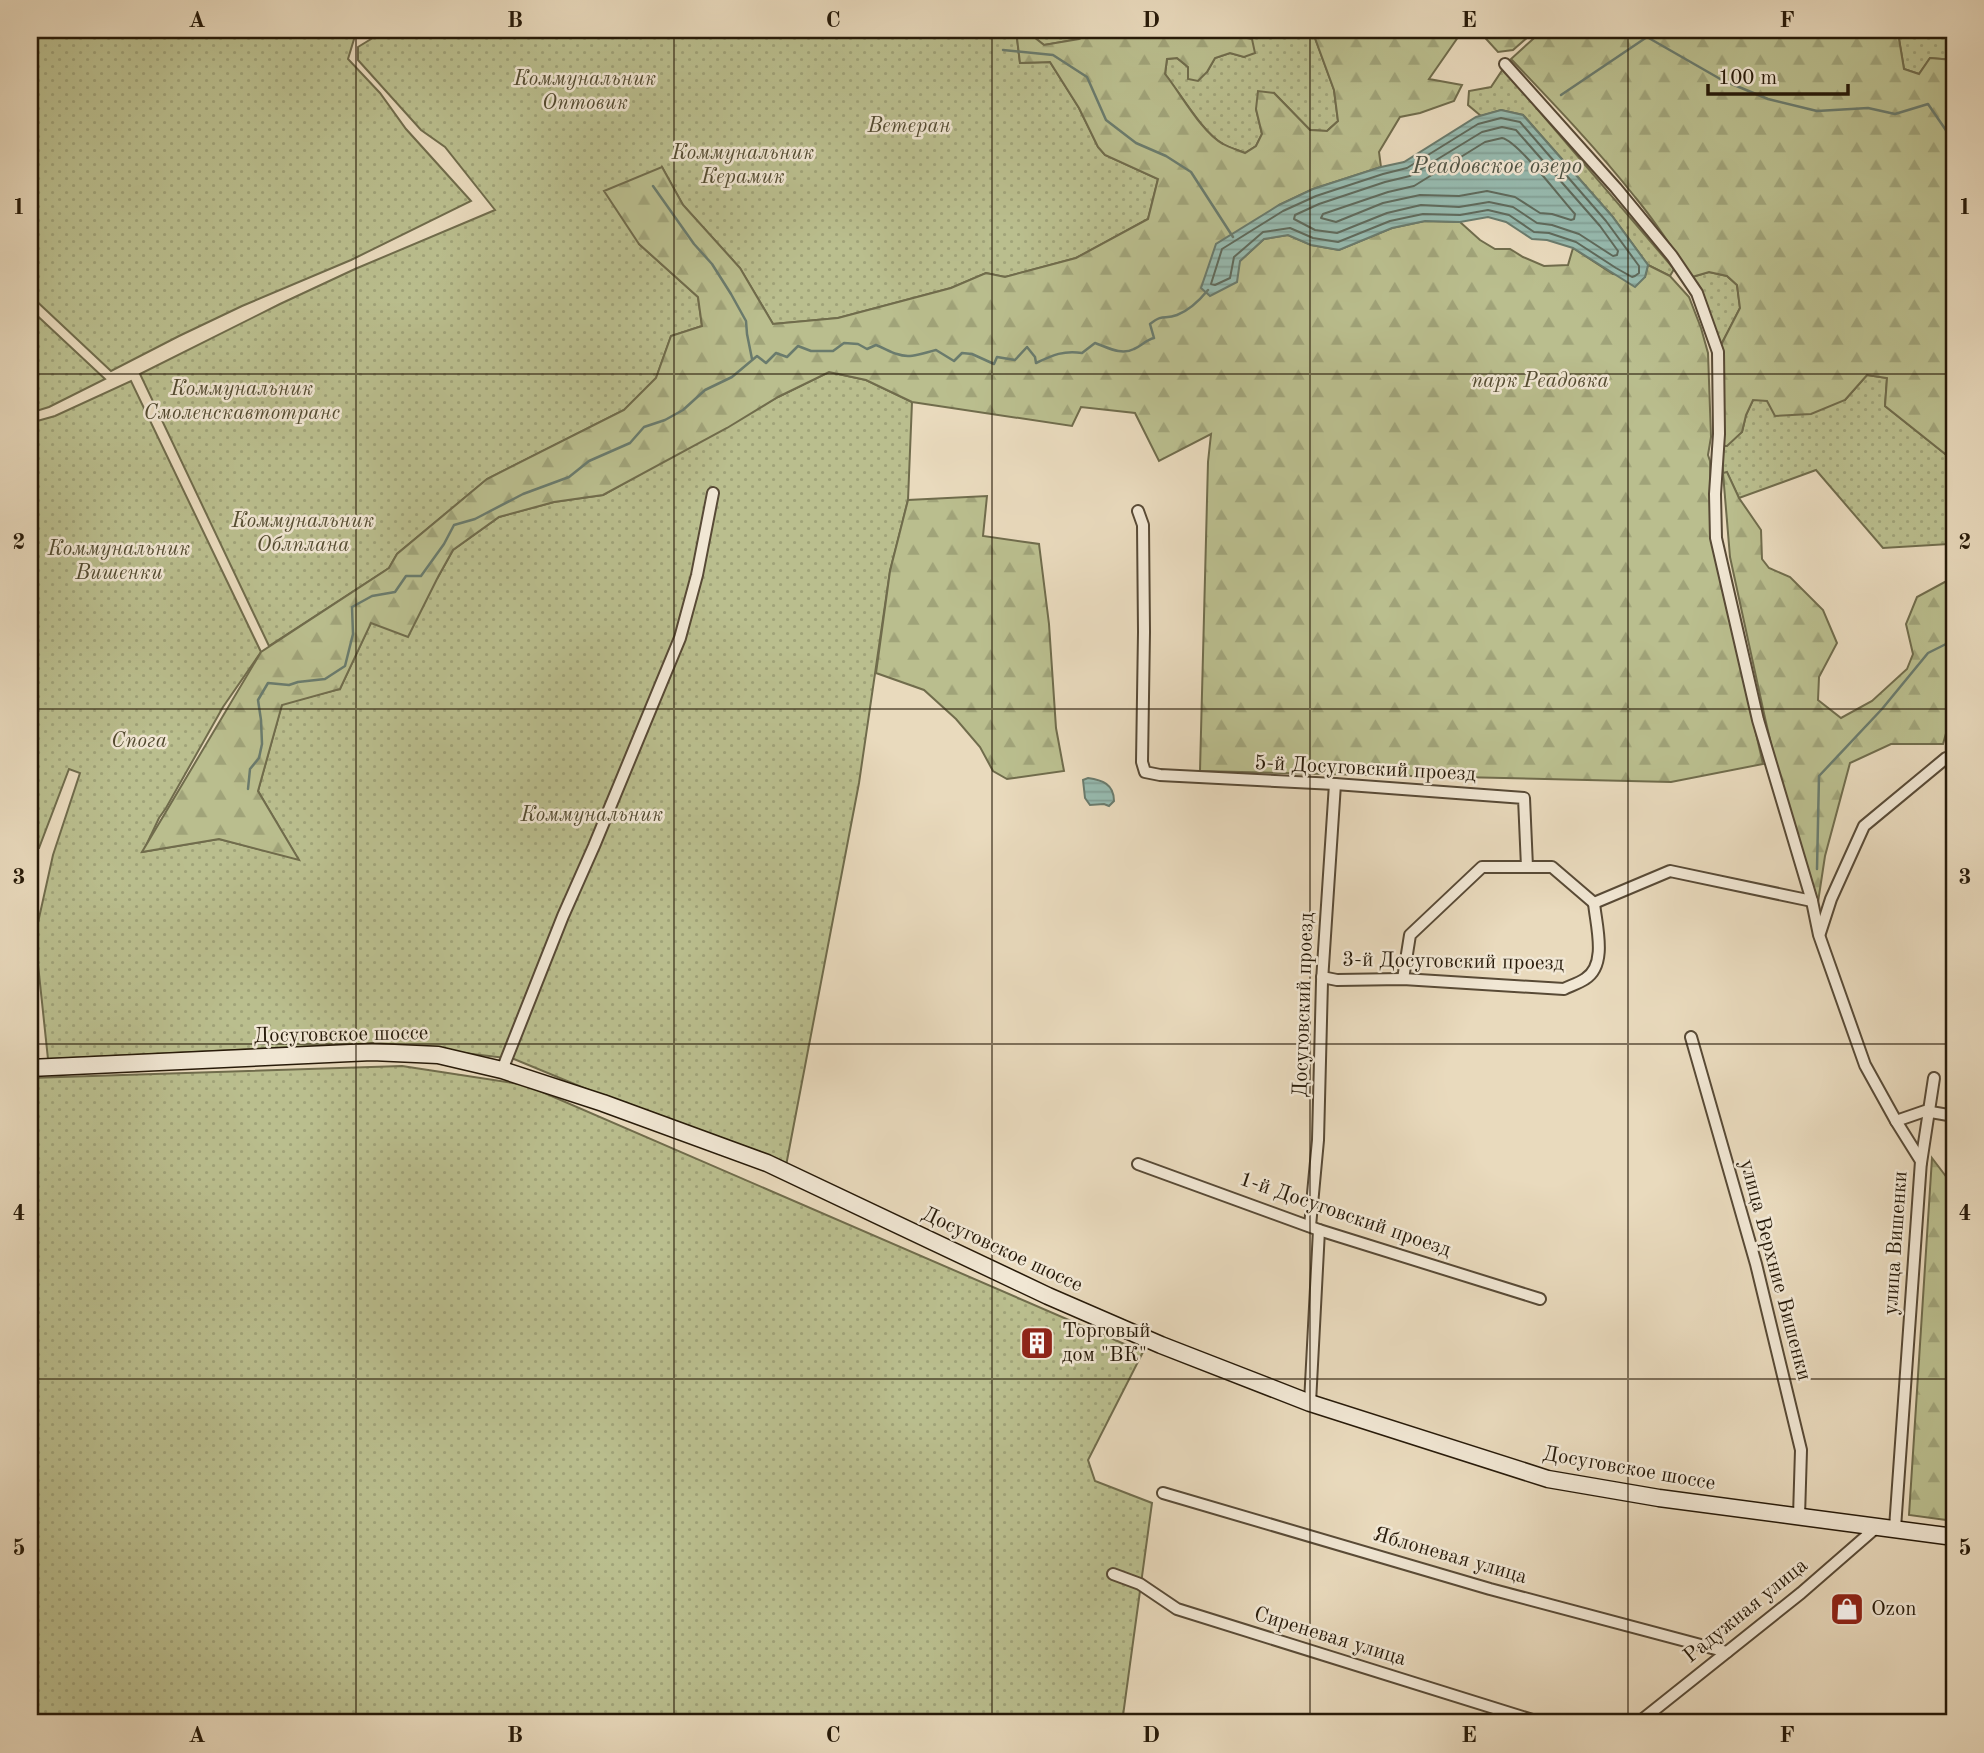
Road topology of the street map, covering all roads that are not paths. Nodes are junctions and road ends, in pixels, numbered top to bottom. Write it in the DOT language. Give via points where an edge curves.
graph roads {
  1 [pos="1505,64"];
  2 [pos="712,493"];
  3 [pos="1138,511"];
  4 [pos="1954,767"];
  5 [pos="1335,784"];
  6 [pos="1527,867"];
  7 [pos="1812,901"];
  8 [pos="1594,903"];
  9 [pos="1819,935"];
  10 [pos="1322,977"];
  11 [pos="1404,979"];
  12 [pos="1691,1037"];
  13 [pos="30,1068"];
  14 [pos="502,1070"];
  15 [pos="1934,1078"];
  16 [pos="1928,1111"];
  17 [pos="1954,1116"];
  18 [pos="1896,1121"];
  19 [pos="1921,1163"];
  20 [pos="1138,1164"];
  21 [pos="1315,1228"];
  22 [pos="1541,1299"];
  23 [pos="1310,1403"];
  24 [pos="1163,1493"];
  25 [pos="1799,1516"];
  26 [pos="1878,1526"];
  27 [pos="1895,1528"];
  28 [pos="1954,1537"];
  29 [pos="1113,1574"];
  30 [pos="1727,1652"];
  31 [pos="1542,1723"];
  32 [pos="1638,1723"];
  1 -- 7 [label="street, улица Вишенки" via="1616,188 1697,293 1718,352 1716,538 1758,720"];
  2 -- 14 [label="street" via="680,638"];
  3 -- 5 [label="street, 5-й Досуговский проезд" via="1143,525 1145,772"];
  4 -- 9 [label="street" via="1946,758 1864,826"];
  5 -- 6 [label="street, 5-й Досуговский проезд" via="1524,798"];
  5 -- 10 [label="street, Досуговский проезд"];
  6 -- 8 [label="street" via="1552,867"];
  6 -- 11 [label="street" via="1482,867 1410,935"];
  7 -- 8 [label="street" via="1670,871"];
  7 -- 9 [label="street, улица Вишенки"];
  8 -- 11 [label="street, 3-й Досуговский проезд" via="1597,965 1587,978 1564,989"];
  9 -- 18 [label="street, улица Вишенки" via="1865,1065"];
  10 -- 11 [label="street, 3-й Досуговский проезд"];
  10 -- 21 [label="street, Досуговский проезд"];
  12 -- 25 [label="street, улица Верхние Вишенки" via="1756,1264 1801,1450"];
  13 -- 14 [label="main road, Досуговское шоссе" via="372,1052 438,1055"];
  14 -- 23 [label="main road, Досуговское шоссе" via="767,1163 1061,1301"];
  15 -- 16 [label="street"];
  16 -- 17 [label="street"];
  16 -- 18 [label="street"];
  16 -- 19 [label="street"];
  18 -- 19 [label="street, улица Вишенки"];
  19 -- 27 [label="street, улица Вишенки"];
  20 -- 21 [label="street, 1-й Досуговский проезд"];
  21 -- 22 [label="street, 1-й Досуговский проезд"];
  21 -- 23 [label="street, Досуговский проезд"];
  23 -- 25 [label="main road, Досуговское шоссе" via="1548,1479"];
  24 -- 30 [label="street, Яблоневая улица" via="1490,1589"];
  25 -- 26 [label="main road, Досуговское шоссе"];
  26 -- 27 [label="main road, Досуговское шоссе"];
  26 -- 30 [label="street, Радужная улица"];
  27 -- 28 [label="main road, Досуговское шоссе"];
  29 -- 31 [label="street, Сиреневая улица" via="1140,1584 1177,1609"];
  30 -- 32 [label="street, Радужная улица"];
}
